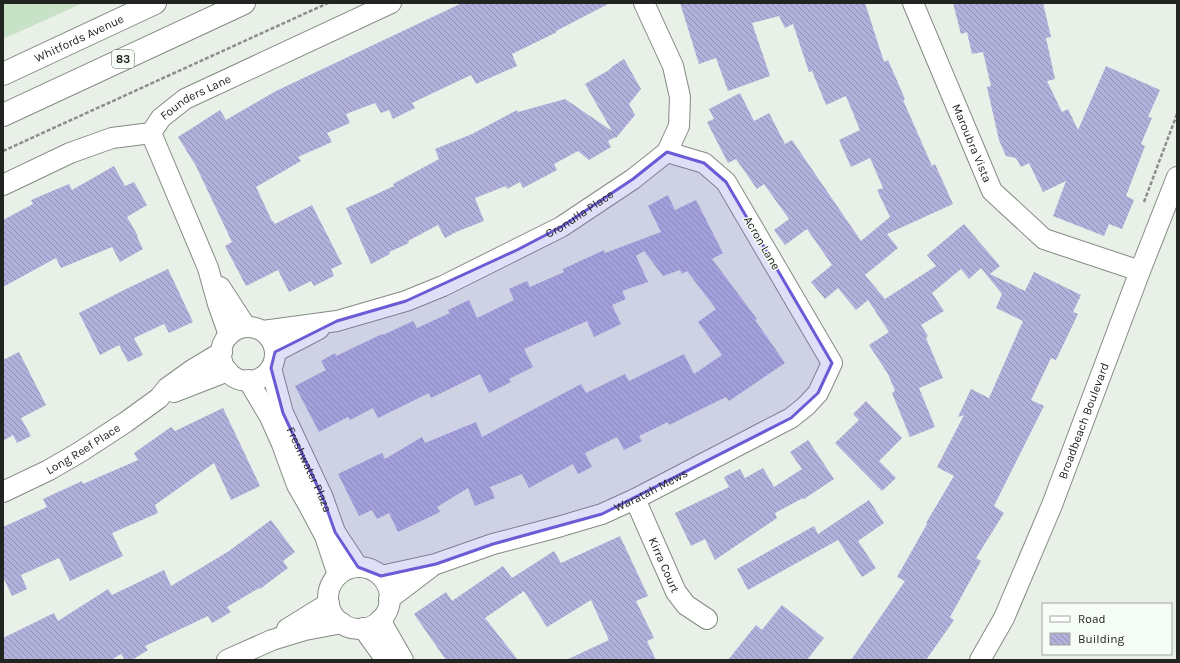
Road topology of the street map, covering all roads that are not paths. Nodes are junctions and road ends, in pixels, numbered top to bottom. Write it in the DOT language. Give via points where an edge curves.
graph roads {
  1 [pos="155,3"];
  2 [pos="244,3"];
  3 [pos="391,3"];
  4 [pos="644,3"];
  5 [pos="913,3"];
  6 [pos="3,74"];
  7 [pos="3,115"];
  8 [pos="151,133"];
  9 [pos="666,152"];
  10 [pos="1177,177"];
  11 [pos="3,185"];
  12 [pos="1140,271"];
  13 [pos="337,321"];
  14 [pos="240,336"];
  15 [pos="273,360"];
  16 [pos="832,363"];
  17 [pos="228,371"];
  18 [pos="248,380"];
  19 [pos="159,398"];
  20 [pos="3,492"];
  21 [pos="635,499"];
  22 [pos="436,564"];
  23 [pos="358,567"];
  24 [pos="338,575"];
  25 [pos="381,576"];
  26 [pos="390,599"];
  27 [pos="329,602"];
  28 [pos="706,619"];
  29 [pos="342,623"];
  30 [pos="371,624"];
  31 [pos="272,640"];
  32 [pos="227,660"];
  33 [pos="386,660"];
  34 [pos="404,660"];
  35 [pos="980,660"];
  1 -- 6 [label="main road, Whitfords Avenue"];
  2 -- 7 [label="main road, 83"];
  3 -- 8 [label="street, Founders Lane" via="185,99 161,118"];
  4 -- 9 [label="street, Cronulla Place" via="673,66 680,97 679,126"];
  5 -- 12 [label="street, Maroubra Vista" via="992,191 1044,239"];
  8 -- 11 [label="street, Founders Lane" via="112,138 70,153"];
  8 -- 14 [label="street" via="208,268"];
  9 -- 13 [label="street, Cronulla Place" via="633,179 568,222 517,250 406,301"];
  9 -- 16 [label="street, Acron Lane" via="704,163 726,182"];
  10 -- 12 [label="street, Broadbeach Boulevard"];
  12 -- 35 [label="street, Broadbeach Boulevard" via="1052,506 1004,618"];
  13 -- 14 [label="street, Cronulla Place"];
  13 -- 15 [label="street, Cronulla Place" via="305,335"];
  14 -- 15 [label="street" via="272,340"];
  14 -- 17 [label="street" via="223,362"];
  14 -- 19 [label="street, Long Reef Place" via="167,388"];
  15 -- 18 [label="street" via="263,376"];
  15 -- 23 [label="street, Freshwater Plaza" via="283,413 323,498 335,532"];
  16 -- 21 [label="street, Waratah Mews" via="818,393 791,418"];
  17 -- 18 [label="street" via="237,378"];
  17 -- 19 [label="street, Long Reef Place"];
  18 -- 24 [label="street, Freshwater Plaza" via="270,417 297,485 325,536"];
  19 -- 20 [label="street, Long Reef Place" via="49,470"];
  21 -- 22 [label="street, Waratah Mews" via="602,514 493,544"];
  21 -- 28 [label="street, Kirra Court" via="676,592 686,605"];
  22 -- 25 [label="street, Waratah Mews"];
  22 -- 26 [label="street, Waratah Mews"];
  23 -- 24 [label="street" via="347,569"];
  23 -- 25 [label="street" via="370,569"];
  24 -- 27 [label="street" via="328,594"];
  25 -- 26 [label="street" via="388,587"];
  26 -- 30 [label="street" via="387,610"];
  27 -- 29 [label="street" via="333,614"];
  27 -- 31 [label="street"];
  29 -- 30 [label="street" via="352,627"];
  29 -- 31 [label="street"];
  30 -- 33 [label="street"];
  30 -- 34 [label="street"];
  31 -- 32 [label="street"];
}
